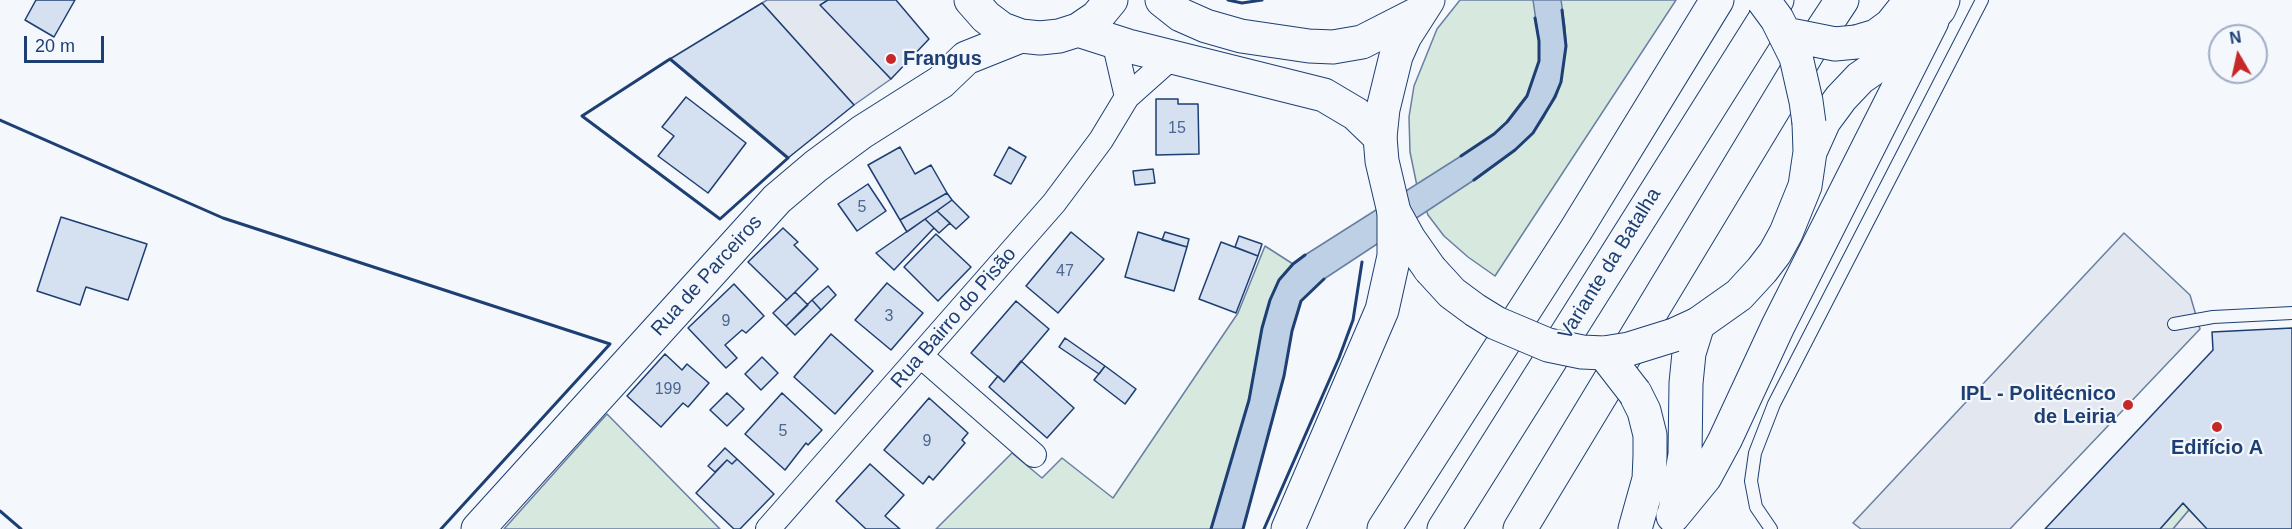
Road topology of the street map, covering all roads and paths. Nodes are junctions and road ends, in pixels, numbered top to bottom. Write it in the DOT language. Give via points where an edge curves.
graph roads {
  1 [pos="1111,0"];
  2 [pos="1717,0"];
  3 [pos="1763,0"];
  4 [pos="1777,0"];
  5 [pos="1842,0"];
  6 [pos="1982,0"];
  7 [pos="972,1"];
  8 [pos="1931,3"];
  9 [pos="1422,7"];
  10 [pos="1176,8"];
  11 [pos="1078,30"];
  12 [pos="1785,34"];
  13 [pos="1021,36"];
  14 [pos="1114,41"];
  15 [pos="1173,56"];
  16 [pos="966,58"];
  17 [pos="1127,97"];
  18 [pos="1380,137"];
  19 [pos="1809,138"];
  20 [pos="1394,212"];
  21 [pos="2292,313"];
  22 [pos="2174,324"];
  23 [pos="1686,330"];
  24 [pos="1604,353"];
  25 [pos="921,356"];
  26 [pos="1034,455"];
  27 [pos="1671,522"];
  28 [pos="478,529"];
  29 [pos="768,529"];
  30 [pos="1288,529"];
  31 [pos="1384,529"];
  32 [pos="1444,529"];
  33 [pos="1520,529"];
  34 [pos="1635,529"];
  35 [pos="1772,529"];
  1 -- 11 [label="main road"];
  2 -- 31 [label="main road"];
  3 -- 12 [label="main road, bridge"];
  4 -- 32 [label="main road, Variante da Batalha"];
  5 -- 33 [label="main road"];
  6 -- 35 [label="lane" via="1774,404 1755,453 1751,481 1756,507"];
  7 -- 13 [label="main road" via="1002,29"];
  7 -- 16 [label="main road"];
  8 -- 12 [label="main road, bridge" via="1876,36 1856,42 1834,44"];
  8 -- 19 [label="main road" via="1896,53 1860,78"];
  8 -- 27 [label="main road" via="1725,440"];
  9 -- 10 [label="main road" via="1362,42 1333,47 1241,36 1206,26"];
  9 -- 18 [label="main road" via="1404,36 1389,79"];
  11 -- 13 [label="main road" via="1040,38"];
  11 -- 14 [label="main road"];
  12 -- 19 [label="main road, bridge" via="1796,57"];
  13 -- 16 [label="main road, Rua de Parceiros"];
  14 -- 15 [label="main road"];
  14 -- 17 [label="street"];
  15 -- 17 [label="street, Rua Bairro do Pisão"];
  15 -- 18 [label="main road" via="1324,95 1356,114"];
  16 -- 28 [label="main road, Rua de Parceiros" via="941,82 862,132 777,199"];
  17 -- 25 [label="street, Rua Bairro do Pisão" via="1054,203"];
  18 -- 20 [label="main road"];
  19 -- 23 [label="main road" via="1805,186 1775,253 1739,295"];
  20 -- 24 [label="main road, bridge" via="1430,269 1452,293 1496,323 1548,345"];
  20 -- 30 [label="main road" via="1394,256 1382,310"];
  21 -- 22 [label="lane" via="2213,317"];
  23 -- 24 [label="main road, bridge"];
  23 -- 27 [label="main road" via="1689,353 1685,455"];
  24 -- 34 [label="main road, bridge" via="1635,393 1650,435 1649,479"];
  25 -- 26 [label="street"];
  25 -- 29 [label="street, Rua Bairro do Pisão"];
}
